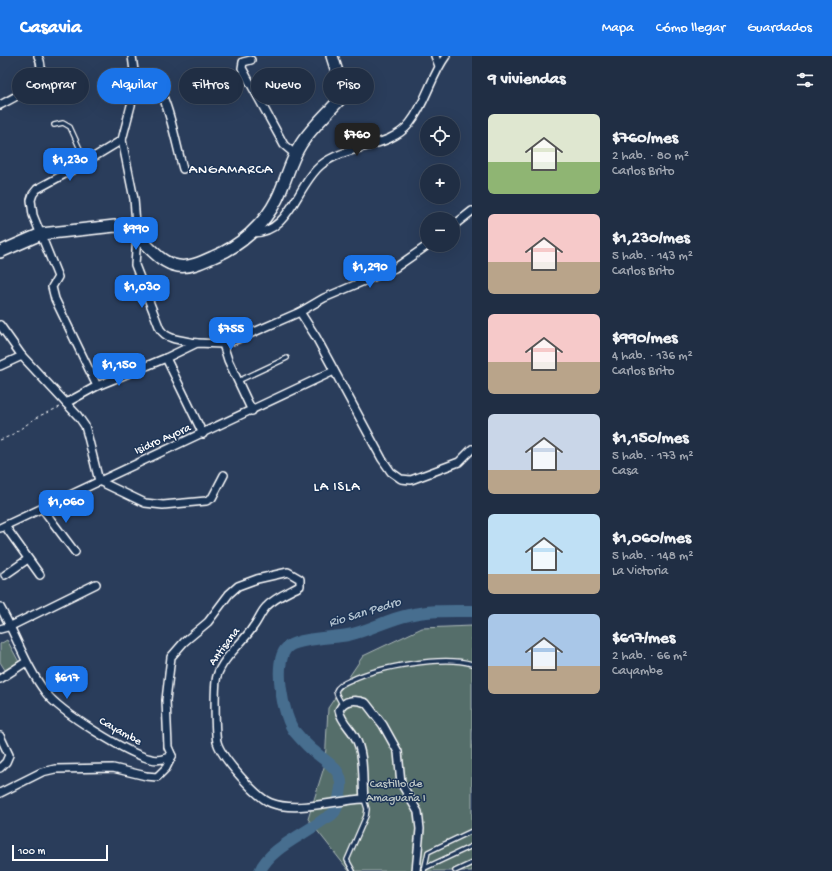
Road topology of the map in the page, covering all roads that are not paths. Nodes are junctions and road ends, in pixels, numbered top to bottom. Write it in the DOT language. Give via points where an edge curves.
graph roads {
  1 [pos="38,56"];
  2 [pos="132,56"];
  3 [pos="332,56"];
  4 [pos="435,56"];
  5 [pos="446,56"];
  6 [pos="251,60"];
  7 [pos="439,66"];
  8 [pos="134,68"];
  9 [pos="132,104"];
  10 [pos="166,104"];
  11 [pos="0,105"];
  12 [pos="54,125"];
  13 [pos="122,140"];
  14 [pos="296,155"];
  15 [pos="86,162"];
  16 [pos="183,169"];
  17 [pos="472,211"];
  18 [pos="460,220"];
  19 [pos="251,233"];
  20 [pos="41,234"];
  21 [pos="137,236"];
  22 [pos="420,251"];
  23 [pos="0,252"];
  24 [pos="300,312"];
  25 [pos="0,325"];
  26 [pos="196,343"];
  27 [pos="223,344"];
  28 [pos="22,356"];
  29 [pos="166,358"];
  30 [pos="287,358"];
  31 [pos="0,366"];
  32 [pos="334,371"];
  33 [pos="238,381"];
  34 [pos="97,386"];
  35 [pos="66,403"];
  36 [pos="252,411"];
  37 [pos="203,434"];
  38 [pos="472,449"];
  39 [pos="224,475"];
  40 [pos="99,481"];
  41 [pos="42,508"];
  42 [pos="3,527"];
  43 [pos="75,552"];
  44 [pos="28,559"];
  45 [pos="40,575"];
  46 [pos="5,576"];
  47 [pos="96,584"];
  48 [pos="0,607"];
  49 [pos="11,626"];
  50 [pos="0,629"];
  51 [pos="26,662"];
  52 [pos="472,664"];
  53 [pos="0,679"];
  54 [pos="342,704"];
  55 [pos="0,736"];
  56 [pos="172,756"];
  57 [pos="0,768"];
  58 [pos="0,794"];
  59 [pos="364,799"];
  60 [pos="472,831"];
  61 [pos="472,846"];
  62 [pos="472,863"];
  63 [pos="425,870"];
  64 [pos="353,871"];
  65 [pos="416,871"];
  66 [pos="455,871"];
  1 -- 11 [label="street" via="41,69 36,82"];
  2 -- 8 [label="street"];
  3 -- 14 [label="street" via="343,95 309,134"];
  4 -- 7 [label="street"];
  5 -- 7 [label="street"];
  6 -- 14 [label="street" via="243,62 242,68 284,146"];
  7 -- 19 [label="street" via="410,123 393,137 335,155 306,181 282,220 266,231"];
  9 -- 13 [label="street"];
  10 -- 16 [label="street"];
  12 -- 15 [label="lane" via="64,123 70,127"];
  13 -- 15 [label="street"];
  13 -- 21 [label="street" via="134,199"];
  14 -- 19 [label="street" via="276,200"];
  15 -- 20 [label="street" via="37,189 33,194 32,207"];
  17 -- 18 [label="street"];
  19 -- 21 [label="street" via="222,253 186,266 177,266 162,259"];
  20 -- 21 [label="street" via="115,226"];
  20 -- 23 [label="street"];
  20 -- 34 [label="street" via="58,277 52,287 55,300"];
  21 -- 26 [label="street" via="136,265 160,329 170,339"];
  22 -- 24 [label="street" via="395,268 324,298"];
  24 -- 27 [label="street"];
  24 -- 32 [label="street"];
  25 -- 28 [label="street"];
  26 -- 27 [label="street"];
  26 -- 29 [label="street"];
  27 -- 33 [label="street"];
  28 -- 31 [label="street"];
  28 -- 35 [label="street"];
  29 -- 34 [label="street"];
  29 -- 37 [label="street"];
  30 -- 33 [label="lane"];
  32 -- 36 [label="street, Isidro Ayora"];
  32 -- 38 [label="street" via="382,459 391,472 401,479 411,480 459,462"];
  33 -- 36 [label="street"];
  34 -- 35 [label="street"];
  35 -- 40 [label="street" via="85,426"];
  36 -- 37 [label="street, Isidro Ayora"];
  37 -- 40 [label="street, Isidro Ayora"];
  39 -- 40 [label="street" via="212,498 206,501 163,505 145,503"];
  40 -- 41 [label="street, Isidro Ayora"];
  41 -- 42 [label="street, Isidro Ayora"];
  41 -- 43 [label="street"];
  42 -- 44 [label="street"];
  44 -- 45 [label="street"];
  44 -- 46 [label="street"];
  47 -- 49 [label="street"];
  48 -- 49 [label="street, Cayambe"];
  49 -- 50 [label="street"];
  49 -- 51 [label="street, Cayambe"];
  51 -- 53 [label="street"];
  51 -- 56 [label="street, Cayambe" via="50,699 94,731 151,759 160,760"];
  52 -- 54 [label="lane" via="439,661 366,673 341,684 337,689 336,693"];
  54 -- 59 [label="street" via="339,710 341,719 355,737 361,755"];
  54 -- 65 [label="street" via="352,700 366,703 383,725 398,752 401,783 418,812 420,829"];
  55 -- 57 [label="street" via="9,755"];
  56 -- 58 [label="street" via="166,768 157,777 113,768 55,769 31,777"];
  56 -- 59 [label="street, Antisana" via="168,747 166,700 171,657 208,622 238,586 288,572 300,579 300,586 266,607 253,628 222,664 217,676 218,744 240,776 258,796 269,802 293,806"];
  59 -- 64 [label="lane" via="366,816 347,860"];
  60 -- 63 [label="lane" via="430,850"];
  61 -- 63 [label="lane"];
  62 -- 66 [label="lane"];
}
